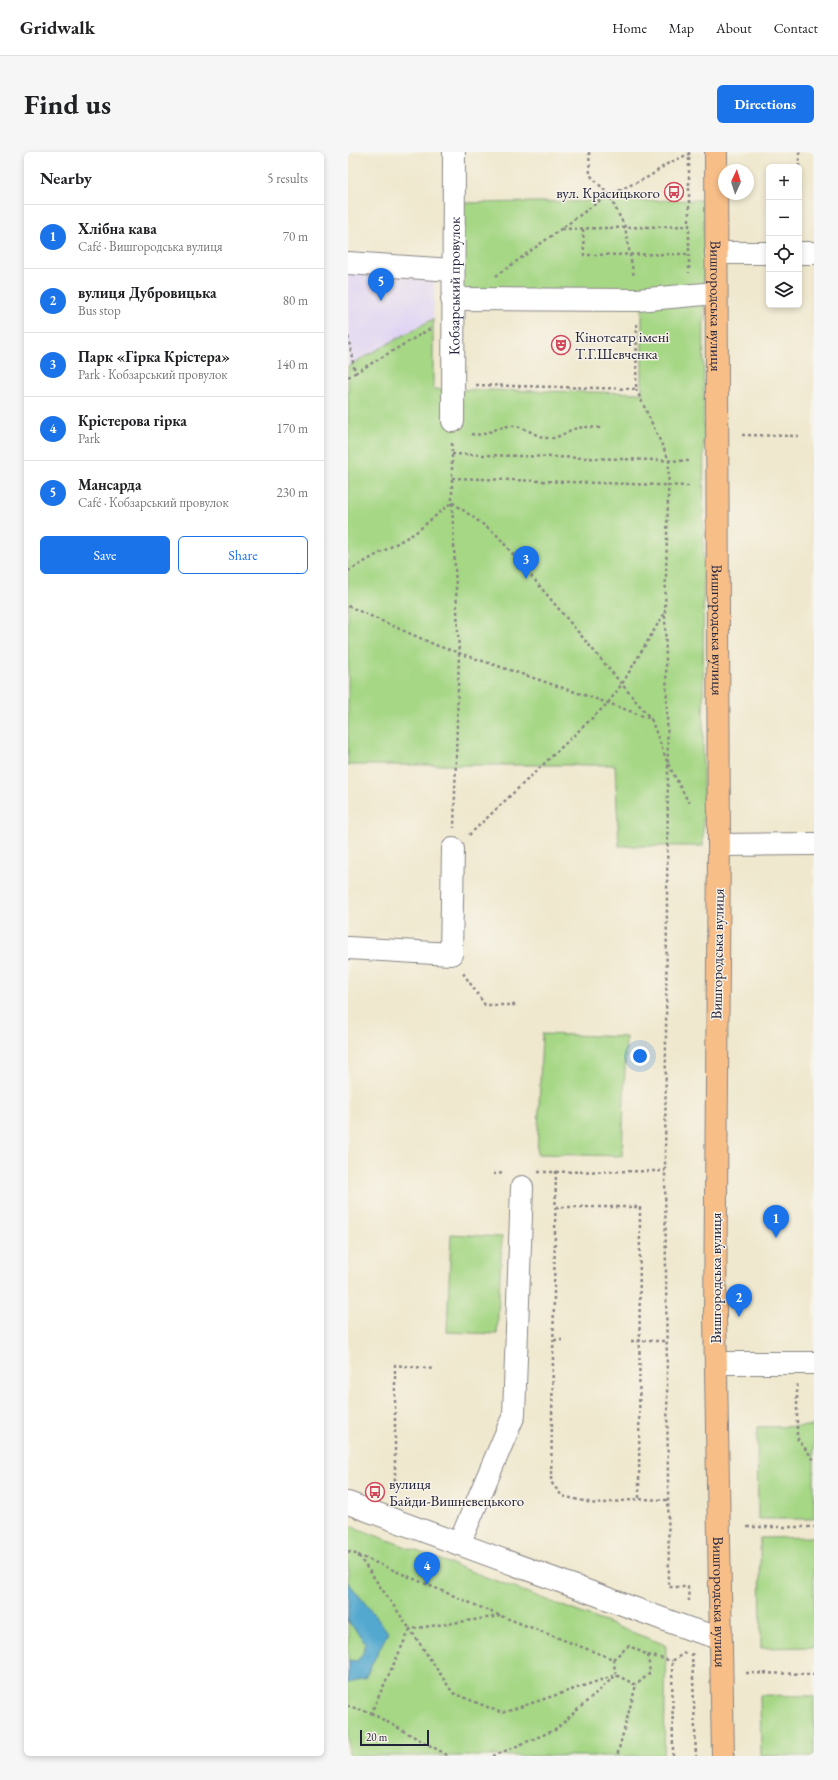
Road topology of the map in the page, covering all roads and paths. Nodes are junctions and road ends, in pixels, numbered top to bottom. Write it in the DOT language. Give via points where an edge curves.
graph roads {
  1 [pos="454,152"];
  2 [pos="716,152"];
  3 [pos="799,152"];
  4 [pos="689,153"];
  5 [pos="799,164"];
  6 [pos="800,200"];
  7 [pos="689,226"];
  8 [pos="583,228"];
  9 [pos="560,229"];
  10 [pos="716,253"];
  11 [pos="766,253"];
  12 [pos="804,253"];
  13 [pos="689,254"];
  14 [pos="348,263"];
  15 [pos="452,270"];
  16 [pos="493,277"];
  17 [pos="716,293"];
  18 [pos="688,296"];
  19 [pos="452,308"];
  20 [pos="348,336"];
  21 [pos="355,373"];
  22 [pos="348,377"];
  23 [pos="636,389"];
  24 [pos="452,423"];
  25 [pos="601,428"];
  26 [pos="742,435"];
  27 [pos="800,436"];
  28 [pos="452,454"];
  29 [pos="669,460"];
  30 [pos="689,461"];
  31 [pos="452,478"];
  32 [pos="669,486"];
  33 [pos="689,486"];
  34 [pos="452,502"];
  35 [pos="348,571"];
  36 [pos="348,606"];
  37 [pos="665,612"];
  38 [pos="459,653"];
  39 [pos="622,684"];
  40 [pos="608,703"];
  41 [pos="651,719"];
  42 [pos="668,764"];
  43 [pos="689,803"];
  44 [pos="814,844"];
  45 [pos="719,845"];
  46 [pos="453,849"];
  47 [pos="348,948"];
  48 [pos="451,954"];
  49 [pos="518,1005"];
  50 [pos="556,1171"];
  51 [pos="665,1171"];
  52 [pos="528,1179"];
  53 [pos="556,1207"];
  54 [pos="554,1340"];
  55 [pos="562,1340"];
  56 [pos="631,1341"];
  57 [pos="640,1341"];
  58 [pos="667,1341"];
  59 [pos="716,1363"];
  60 [pos="806,1363"];
  61 [pos="434,1369"];
  62 [pos="814,1460"];
  63 [pos="395,1493"];
  64 [pos="639,1499"];
  65 [pos="668,1500"];
  66 [pos="348,1503"];
  67 [pos="747,1527"];
  68 [pos="814,1527"];
  69 [pos="459,1544"];
  70 [pos="348,1551"];
  71 [pos="358,1555"];
  72 [pos="689,1601"];
  73 [pos="501,1616"];
  74 [pos="410,1629"];
  75 [pos="720,1638"];
  76 [pos="648,1655"];
  77 [pos="613,1659"];
  78 [pos="672,1661"];
  79 [pos="746,1673"];
  80 [pos="814,1674"];
  81 [pos="616,1675"];
  82 [pos="636,1685"];
  83 [pos="348,1706"];
  84 [pos="371,1713"];
  85 [pos="449,1756"];
  86 [pos="493,1756"];
  87 [pos="617,1756"];
  88 [pos="673,1756"];
  89 [pos="696,1756"];
  90 [pos="723,1756"];
  1 -- 15 [label="street, Кобзарський провулок"];
  2 -- 10 [label="main road, Вишгородська вулиця"];
  3 -- 5 [label="path"];
  4 -- 7 [label="path"];
  4 -- 9 [label="path" via="650,176 605,197"];
  6 -- 12 [label="path"];
  7 -- 8 [label="path"];
  7 -- 13 [label="path"];
  8 -- 9 [label="path"];
  8 -- 13 [label="path" via="584,255"];
  9 -- 16 [label="path"];
  10 -- 11 [label="street"];
  10 -- 17 [label="main road, Вишгородська вулиця"];
  13 -- 18 [label="path"];
  14 -- 15 [label="street"];
  15 -- 19 [label="street, Кобзарський провулок"];
  17 -- 18 [label="street"];
  17 -- 45 [label="main road, Вишгородська вулиця"];
  18 -- 19 [label="street"];
  19 -- 21 [label="path"];
  19 -- 24 [label="street, Кобзарський провулок"];
  20 -- 21 [label="path"];
  21 -- 22 [label="path"];
  23 -- 29 [label="path"];
  24 -- 25 [label="path" via="463,433 480,436 509,426 526,428 531,433 553,438 584,426"];
  24 -- 28 [label="path"];
  26 -- 27 [label="path"];
  28 -- 29 [label="path"];
  28 -- 31 [label="path"];
  29 -- 30 [label="path"];
  29 -- 32 [label="path"];
  31 -- 32 [label="path"];
  31 -- 34 [label="path"];
  32 -- 33 [label="path"];
  32 -- 37 [label="path"];
  34 -- 35 [label="path" via="415,533"];
  34 -- 38 [label="path"];
  34 -- 39 [label="path" via="496,534"];
  36 -- 38 [label="path"];
  37 -- 39 [label="path"];
  37 -- 42 [label="path"];
  38 -- 40 [label="path"];
  38 -- 46 [label="path"];
  39 -- 40 [label="path"];
  39 -- 41 [label="path"];
  40 -- 41 [label="path"];
  40 -- 46 [label="path"];
  41 -- 42 [label="path"];
  42 -- 43 [label="path"];
  42 -- 51 [label="path"];
  44 -- 45 [label="street"];
  45 -- 59 [label="main road, Вишгородська вулиця"];
  46 -- 48 [label="street"];
  47 -- 48 [label="street"];
  48 -- 49 [label="path" via="485,1005"];
  50 -- 51 [label="path"];
  50 -- 52 [label="path"];
  50 -- 53 [label="path"];
  51 -- 58 [label="path"];
  52 -- 69 [label="street" via="514,1416"];
  53 -- 54 [label="path"];
  53 -- 57 [label="path" via="640,1207"];
  54 -- 55 [label="path"];
  54 -- 64 [label="path" via="552,1482 562,1496 596,1504"];
  56 -- 57 [label="path"];
  57 -- 58 [label="path"];
  57 -- 64 [label="path"];
  58 -- 65 [label="path"];
  59 -- 60 [label="street"];
  59 -- 75 [label="main road, Вишгородська вулиця"];
  60 -- 62 [label="path" via="797,1438"];
  61 -- 63 [label="path" via="395,1365"];
  64 -- 65 [label="path"];
  65 -- 72 [label="path" via="669,1587 688,1587"];
  66 -- 69 [label="street"];
  67 -- 68 [label="path"];
  69 -- 75 [label="street"];
  70 -- 71 [label="path"];
  71 -- 73 [label="path"];
  71 -- 74 [label="path"];
  73 -- 74 [label="path"];
  73 -- 77 [label="path"];
  74 -- 81 [label="path" via="454,1694 502,1713"];
  74 -- 84 [label="path"];
  75 -- 90 [label="main road, Вишгородська вулиця"];
  76 -- 77 [label="path" via="629,1646"];
  76 -- 78 [label="path"];
  76 -- 82 [label="path" via="650,1673"];
  77 -- 81 [label="path"];
  78 -- 88 [label="path"];
  78 -- 89 [label="path" via="692,1649"];
  79 -- 80 [label="path"];
  81 -- 82 [label="path"];
  81 -- 86 [label="path" via="554,1730"];
  82 -- 87 [label="path"];
  83 -- 84 [label="path"];
  84 -- 85 [label="path"];
}
